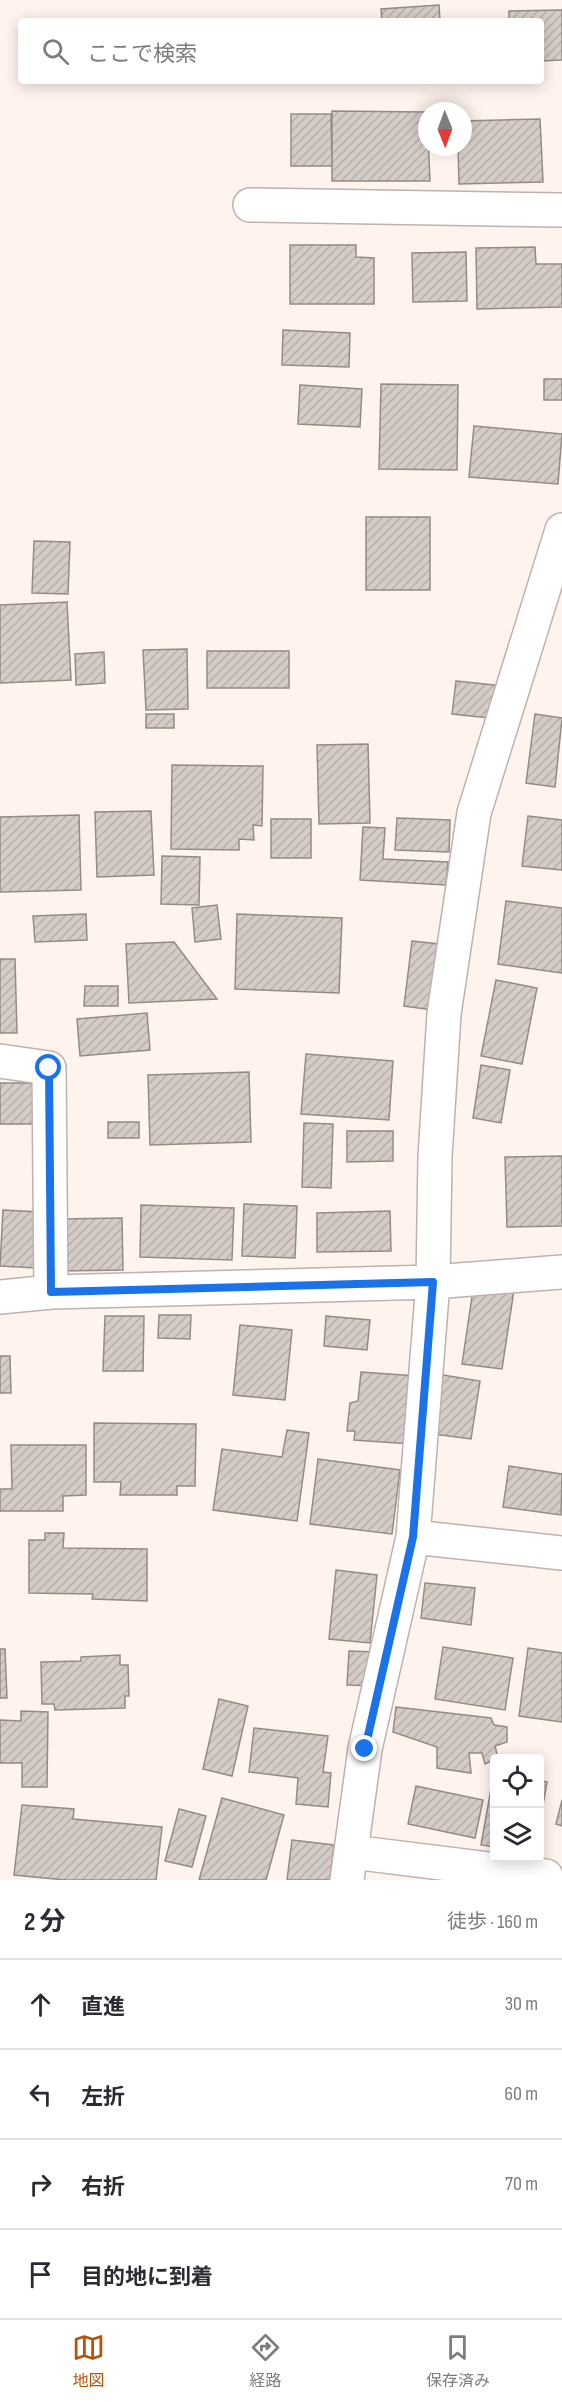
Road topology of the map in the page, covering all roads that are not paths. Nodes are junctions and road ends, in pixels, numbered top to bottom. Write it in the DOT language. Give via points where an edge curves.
graph roads {
  1 [pos="250,205"];
  2 [pos="562,210"];
  3 [pos="562,530"];
  4 [pos="0,1061"];
  5 [pos="562,1272"];
  6 [pos="433,1282"];
  7 [pos="51,1292"];
  8 [pos="0,1297"];
  9 [pos="413,1537"];
  10 [pos="562,1553"];
  11 [pos="350,1866"];
  12 [pos="545,1880"];
  1 -- 2 [label="street"];
  3 -- 6 [label="street" via="474,813 444,1014 435,1157"];
  4 -- 7 [label="street" via="49,1068"];
  5 -- 6 [label="street"];
  6 -- 7 [label="street"];
  6 -- 9 [label="street"];
  7 -- 8 [label="street"];
  9 -- 10 [label="street"];
  9 -- 11 [label="street" via="365,1749"];
  11 -- 12 [label="street" via="546,1876"];
}
